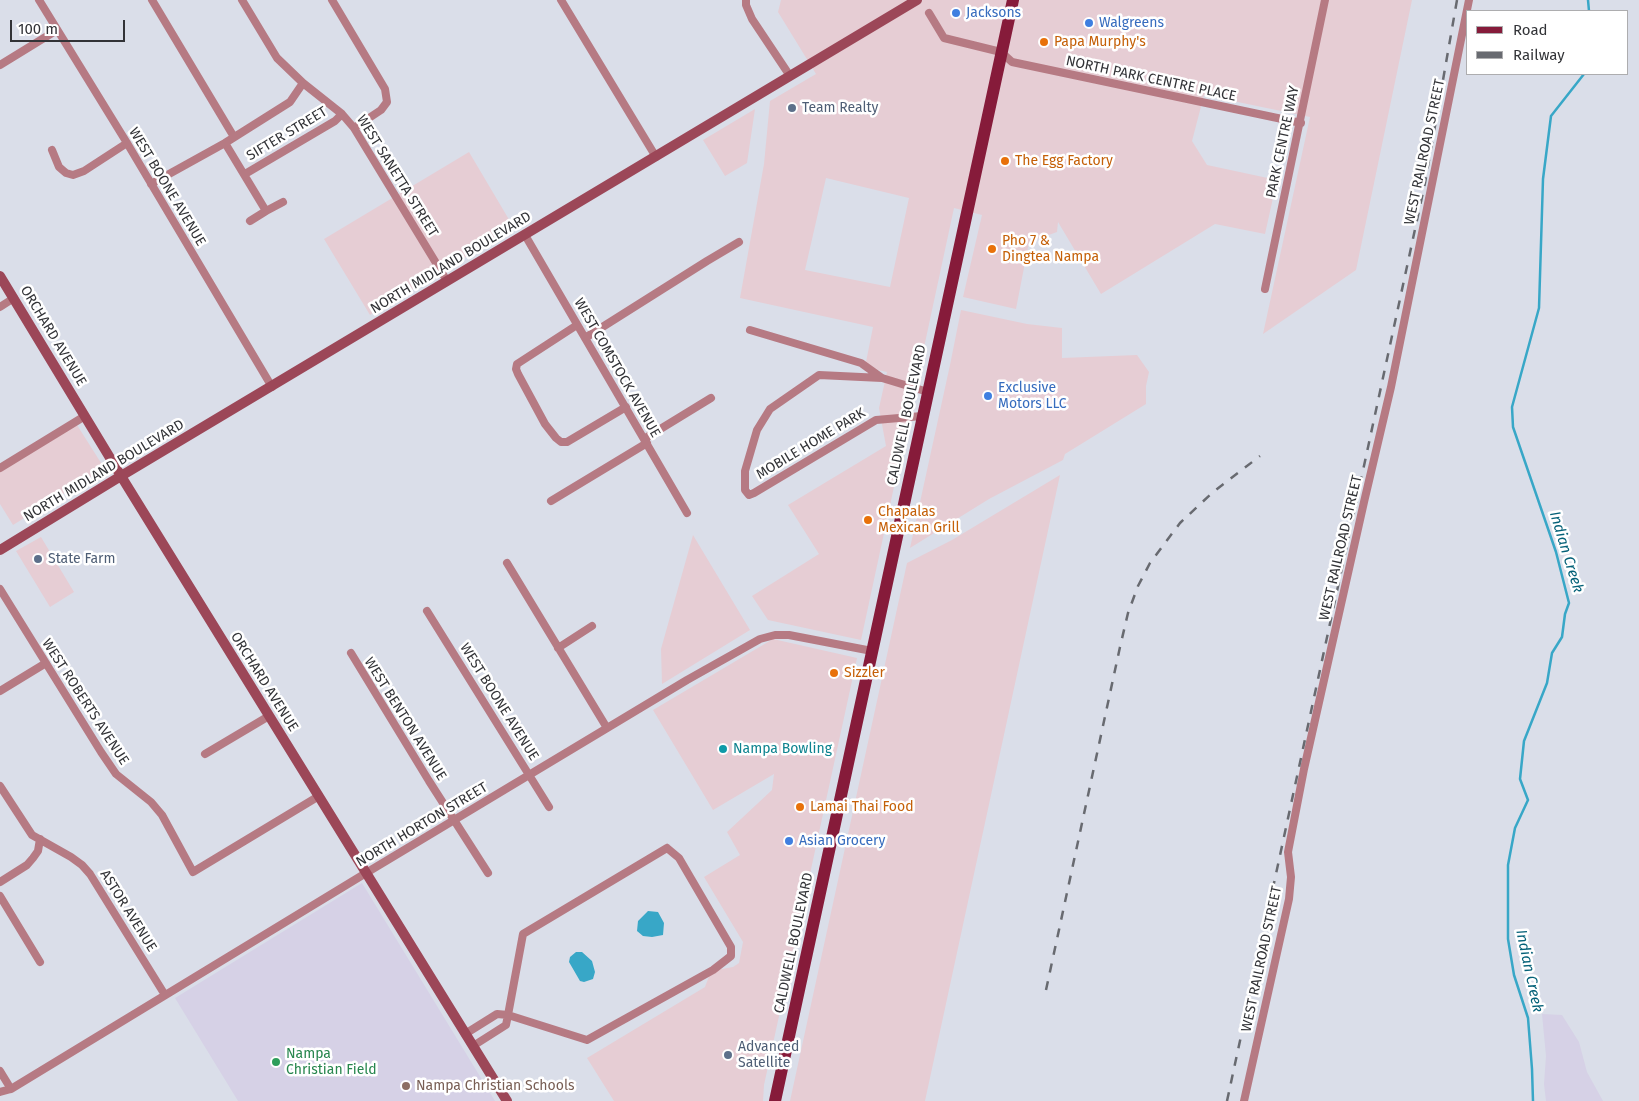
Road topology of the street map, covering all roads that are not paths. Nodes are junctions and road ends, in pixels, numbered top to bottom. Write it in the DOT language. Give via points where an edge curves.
graph roads {
  1 [pos="39,0"];
  2 [pos="152,0"];
  3 [pos="242,0"];
  4 [pos="332,0"];
  5 [pos="561,0"];
  6 [pos="746,0"];
  7 [pos="917,0"];
  8 [pos="1012,0"];
  9 [pos="1325,0"];
  10 [pos="1466,10"];
  11 [pos="929,13"];
  12 [pos="57,30"];
  13 [pos="1000,52"];
  14 [pos="0,65"];
  15 [pos="790,76"];
  16 [pos="303,83"];
  17 [pos="342,114"];
  18 [pos="1301,123"];
  19 [pos="354,128"];
  20 [pos="234,137"];
  21 [pos="226,143"];
  22 [pos="127,144"];
  23 [pos="52,150"];
  24 [pos="656,157"];
  25 [pos="245,174"];
  26 [pos="151,184"];
  27 [pos="283,202"];
  28 [pos="266,211"];
  29 [pos="250,221"];
  30 [pos="524,236"];
  31 [pos="739,242"];
  32 [pos="0,276"];
  33 [pos="447,281"];
  34 [pos="1265,289"];
  35 [pos="14,298"];
  36 [pos="0,307"];
  37 [pos="577,325"];
  38 [pos="750,330"];
  39 [pos="584,338"];
  40 [pos="882,378"];
  41 [pos="272,387"];
  42 [pos="928,392"];
  43 [pos="711,398"];
  44 [pos="626,408"];
  45 [pos="85,416"];
  46 [pos="922,416"];
  47 [pos="646,441"];
  48 [pos="0,468"];
  49 [pos="121,476"];
  50 [pos="551,501"];
  51 [pos="687,512"];
  52 [pos="0,550"];
  53 [pos="507,563"];
  54 [pos="0,589"];
  55 [pos="427,611"];
  56 [pos="592,626"];
  57 [pos="558,648"];
  58 [pos="872,652"];
  59 [pos="350,653"];
  60 [pos="46,663"];
  61 [pos="0,691"];
  62 [pos="269,716"];
  63 [pos="607,728"];
  64 [pos="205,754"];
  65 [pos="529,775"];
  66 [pos="0,786"];
  67 [pos="319,796"];
  68 [pos="549,807"];
  69 [pos="454,820"];
  70 [pos="40,839"];
  71 [pos="366,873"];
  72 [pos="488,873"];
  73 [pos="0,882"];
  74 [pos="0,896"];
  75 [pos="40,962"];
  76 [pos="165,995"];
  77 [pos="508,1015"];
  78 [pos="465,1034"];
  79 [pos="473,1046"];
  80 [pos="0,1071"];
  81 [pos="11,1089"];
  82 [pos="0,1092"];
  83 [pos="507,1101"];
  84 [pos="775,1101"];
  85 [pos="1244,1101"];
  1 -- 12 [label="street, WEST BOONE AVENUE"];
  2 -- 20 [label="street"];
  3 -- 16 [label="street, WEST SANETTA STREET" via="277,58"];
  4 -- 19 [label="street" via="385,89 386,102 381,110"];
  5 -- 24 [label="street"];
  6 -- 15 [label="street" via="752,19"];
  7 -- 15 [label="main road, NORTH MIDLAND BOULEVARD"];
  8 -- 13 [label="main road, CALDWELL BOULEVARD"];
  9 -- 18 [label="street, PARK CENTRE WAY"];
  10 -- 85 [label="street, WEST RAILROAD STREET" via="1391,387 1304,769 1288,852 1289,899"];
  11 -- 13 [label="street, NORTH PARK CENTRE PLACE" via="944,38"];
  12 -- 14 [label="street"];
  12 -- 22 [label="street, WEST BOONE AVENUE"];
  13 -- 18 [label="street, NORTH PARK CENTRE PLACE" via="1012,62"];
  13 -- 42 [label="main road, CALDWELL BOULEVARD"];
  15 -- 24 [label="main road, NORTH MIDLAND BOULEVARD"];
  16 -- 17 [label="street, WEST SANETTA STREET"];
  16 -- 20 [label="street" via="290,102"];
  17 -- 19 [label="street, WEST SANETTA STREET"];
  17 -- 25 [label="street, SIFTER STREET"];
  18 -- 34 [label="street, PARK CENTRE WAY"];
  19 -- 33 [label="street, WEST SANETTA STREET"];
  20 -- 21 [label="street"];
  21 -- 25 [label="street"];
  21 -- 26 [label="street"];
  22 -- 23 [label="street" via="73,175 59,167"];
  22 -- 26 [label="street, WEST BOONE AVENUE"];
  24 -- 30 [label="main road, NORTH MIDLAND BOULEVARD"];
  25 -- 28 [label="street"];
  26 -- 41 [label="street, WEST BOONE AVENUE"];
  27 -- 28 [label="street"];
  28 -- 29 [label="street"];
  30 -- 33 [label="main road, NORTH MIDLAND BOULEVARD"];
  30 -- 37 [label="street, WEST COMSTOCK AVENUE"];
  31 -- 39 [label="street"];
  32 -- 35 [label="main road, ORCHARD AVENUE"];
  33 -- 41 [label="main road, NORTH MIDLAND BOULEVARD"];
  35 -- 36 [label="street"];
  35 -- 45 [label="main road, ORCHARD AVENUE"];
  37 -- 39 [label="street, WEST COMSTOCK AVENUE"];
  37 -- 44 [label="street" via="517,364 518,374 545,424 556,438 567,442"];
  38 -- 40 [label="street, MOBILE HOME PARK" via="861,363"];
  39 -- 44 [label="street, WEST COMSTOCK AVENUE"];
  40 -- 42 [label="street, MOBILE HOME PARK"];
  40 -- 46 [label="street, MOBILE HOME PARK" via="819,376 770,409 758,430 745,471 748,495 876,420"];
  41 -- 49 [label="main road, NORTH MIDLAND BOULEVARD"];
  42 -- 46 [label="main road, CALDWELL BOULEVARD"];
  43 -- 47 [label="street"];
  44 -- 47 [label="street, WEST COMSTOCK AVENUE"];
  45 -- 48 [label="street"];
  45 -- 49 [label="main road, ORCHARD AVENUE"];
  46 -- 58 [label="main road, CALDWELL BOULEVARD"];
  47 -- 50 [label="street"];
  47 -- 51 [label="street, WEST COMSTOCK AVENUE"];
  49 -- 52 [label="main road, NORTH MIDLAND BOULEVARD"];
  49 -- 62 [label="main road, ORCHARD AVENUE"];
  53 -- 57 [label="street"];
  54 -- 60 [label="street, WEST ROBERTS AVENUE"];
  55 -- 65 [label="street, WEST BOONE AVENUE"];
  56 -- 57 [label="street"];
  57 -- 63 [label="street"];
  58 -- 63 [label="street, NORTH HORTON STREET" via="789,636 765,637"];
  58 -- 84 [label="main road, CALDWELL BOULEVARD"];
  59 -- 69 [label="street, WEST BENTON AVENUE"];
  60 -- 61 [label="street"];
  60 -- 67 [label="street, WEST ROBERTS AVENUE" via="116,774 152,802 162,815 193,872"];
  62 -- 64 [label="street"];
  62 -- 67 [label="main road, ORCHARD AVENUE"];
  63 -- 65 [label="street, NORTH HORTON STREET"];
  65 -- 68 [label="street, WEST BOONE AVENUE"];
  65 -- 69 [label="street, NORTH HORTON STREET"];
  66 -- 70 [label="street, ASTOR AVENUE" via="32,835"];
  67 -- 71 [label="main road, ORCHARD AVENUE"];
  69 -- 71 [label="street, NORTH HORTON STREET"];
  69 -- 72 [label="street, WEST BENTON AVENUE"];
  70 -- 73 [label="street" via="34,858"];
  70 -- 76 [label="street, ASTOR AVENUE" via="82,864"];
  71 -- 76 [label="street, NORTH HORTON STREET"];
  71 -- 78 [label="main road, ORCHARD AVENUE"];
  74 -- 75 [label="street"];
  76 -- 81 [label="street, NORTH HORTON STREET"];
  77 -- 77 [label="street" via="523,934 667,848 679,858 731,947 732,956 716,968 588,1040"];
  77 -- 78 [label="street" via="497,1014"];
  77 -- 79 [label="street" via="506,1025"];
  78 -- 79 [label="main road, ORCHARD AVENUE"];
  79 -- 83 [label="main road, ORCHARD AVENUE"];
  80 -- 81 [label="street"];
  81 -- 82 [label="street, NORTH HORTON STREET"];
}
